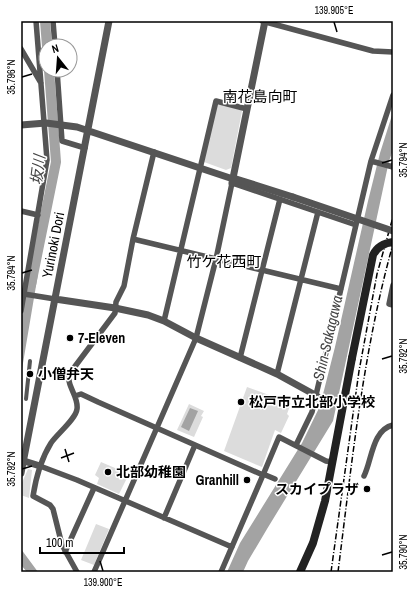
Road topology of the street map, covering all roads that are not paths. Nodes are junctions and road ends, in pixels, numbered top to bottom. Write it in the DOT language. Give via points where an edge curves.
graph roads {
  1 [pos="36,21"];
  2 [pos="53,21"];
  3 [pos="109,21"];
  4 [pos="264,21"];
  5 [pos="54,38"];
  6 [pos="21,49"];
  7 [pos="393,52"];
  8 [pos="58,78"];
  9 [pos="41,83"];
  10 [pos="393,95"];
  11 [pos="247,109"];
  12 [pos="45,123"];
  13 [pos="61,124"];
  14 [pos="21,125"];
  15 [pos="88,130"];
  16 [pos="85,148"];
  17 [pos="154,152"];
  18 [pos="371,162"];
  19 [pos="393,166"];
  20 [pos="200,168"];
  21 [pos="233,180"];
  22 [pos="280,199"];
  23 [pos="21,211"];
  24 [pos="318,212"];
  25 [pos="38,215"];
  26 [pos="356,225"];
  27 [pos="393,230"];
  28 [pos="133,239"];
  29 [pos="393,242"];
  30 [pos="180,250"];
  31 [pos="216,259"];
  32 [pos="263,270"];
  33 [pos="301,279"];
  34 [pos="393,285"];
  35 [pos="341,289"];
  36 [pos="24,294"];
  37 [pos="55,299"];
  38 [pos="393,305"];
  39 [pos="115,308"];
  40 [pos="21,311"];
  41 [pos="164,320"];
  42 [pos="196,338"];
  43 [pos="240,358"];
  44 [pos="30,361"];
  45 [pos="276,374"];
  46 [pos="75,396"];
  47 [pos="316,396"];
  48 [pos="26,399"];
  49 [pos="393,425"];
  50 [pos="157,428"];
  51 [pos="195,445"];
  52 [pos="297,446"];
  53 [pos="24,461"];
  54 [pos="332,462"];
  55 [pos="40,466"];
  56 [pos="21,473"];
  57 [pos="263,474"];
  58 [pos="364,476"];
  59 [pos="275,479"];
  60 [pos="94,488"];
  61 [pos="125,501"];
  62 [pos="164,518"];
  63 [pos="232,547"];
  64 [pos="65,552"];
  65 [pos="77,572"];
  66 [pos="94,572"];
  67 [pos="221,572"];
  68 [pos="300,572"];
  1 -- 9 [label="street"];
  2 -- 5 [label="street"];
  3 -- 15 [label="street, Yurinoki Dori"];
  4 -- 7 [label="street" via="373,51"];
  4 -- 11 [label="street"];
  6 -- 9 [label="street"];
  8 -- 13 [label="street"];
  9 -- 12 [label="street"];
  10 -- 18 [label="street"];
  11 -- 20 [label="street" via="216,101"];
  11 -- 21 [label="street"];
  12 -- 13 [label="street"];
  12 -- 14 [label="street"];
  12 -- 25 [label="street" via="47,160"];
  13 -- 15 [label="street"];
  13 -- 16 [label="street" via="62,141"];
  15 -- 16 [label="street, Yurinoki Dori"];
  15 -- 17 [label="street"];
  16 -- 37 [label="street, Yurinoki Dori"];
  17 -- 20 [label="street"];
  17 -- 28 [label="street"];
  18 -- 19 [label="street"];
  18 -- 26 [label="street"];
  20 -- 21 [label="street"];
  20 -- 30 [label="street"];
  21 -- 22 [label="street"];
  21 -- 27 [label="street, bridge"];
  21 -- 31 [label="street"];
  22 -- 24 [label="street"];
  22 -- 32 [label="street"];
  23 -- 25 [label="street"];
  24 -- 26 [label="street"];
  24 -- 33 [label="street"];
  25 -- 36 [label="street"];
  26 -- 35 [label="street"];
  28 -- 30 [label="street"];
  28 -- 39 [label="street" via="124,286"];
  29 -- 54 [label="main road, bridge" via="379,247 373,255"];
  30 -- 31 [label="street"];
  30 -- 41 [label="street"];
  31 -- 32 [label="street"];
  31 -- 42 [label="street"];
  32 -- 33 [label="street"];
  32 -- 43 [label="street"];
  33 -- 35 [label="street"];
  33 -- 45 [label="street"];
  34 -- 38 [label="street" via="389,304"];
  35 -- 47 [label="street"];
  36 -- 37 [label="street"];
  36 -- 40 [label="street"];
  37 -- 39 [label="street"];
  37 -- 53 [label="street, Yurinoki Dori"];
  39 -- 41 [label="street"];
  39 -- 46 [label="street" via="112,317 70,373 69,380"];
  41 -- 42 [label="street"];
  42 -- 43 [label="street"];
  42 -- 50 [label="street"];
  43 -- 45 [label="street"];
  44 -- 48 [label="street"];
  45 -- 47 [label="street"];
  46 -- 50 [label="street" via="81,394"];
  46 -- 55 [label="street" via="78,408 76,414 52,442"];
  47 -- 52 [label="street"];
  49 -- 58 [label="street" via="384,428 373,446"];
  50 -- 51 [label="street"];
  50 -- 61 [label="street"];
  51 -- 57 [label="street"];
  51 -- 62 [label="street"];
  52 -- 54 [label="street"];
  52 -- 57 [label="street" via="279,437"];
  53 -- 55 [label="street"];
  53 -- 56 [label="street, Yurinoki Dori"];
  54 -- 68 [label="main road" via="321,517"];
  55 -- 60 [label="street"];
  55 -- 64 [label="street" via="33,496 53,508"];
  57 -- 59 [label="street"];
  57 -- 63 [label="street"];
  60 -- 61 [label="street"];
  60 -- 64 [label="street"];
  61 -- 62 [label="street"];
  61 -- 66 [label="street"];
  62 -- 63 [label="street"];
  63 -- 67 [label="street"];
  64 -- 65 [label="street"];
}
